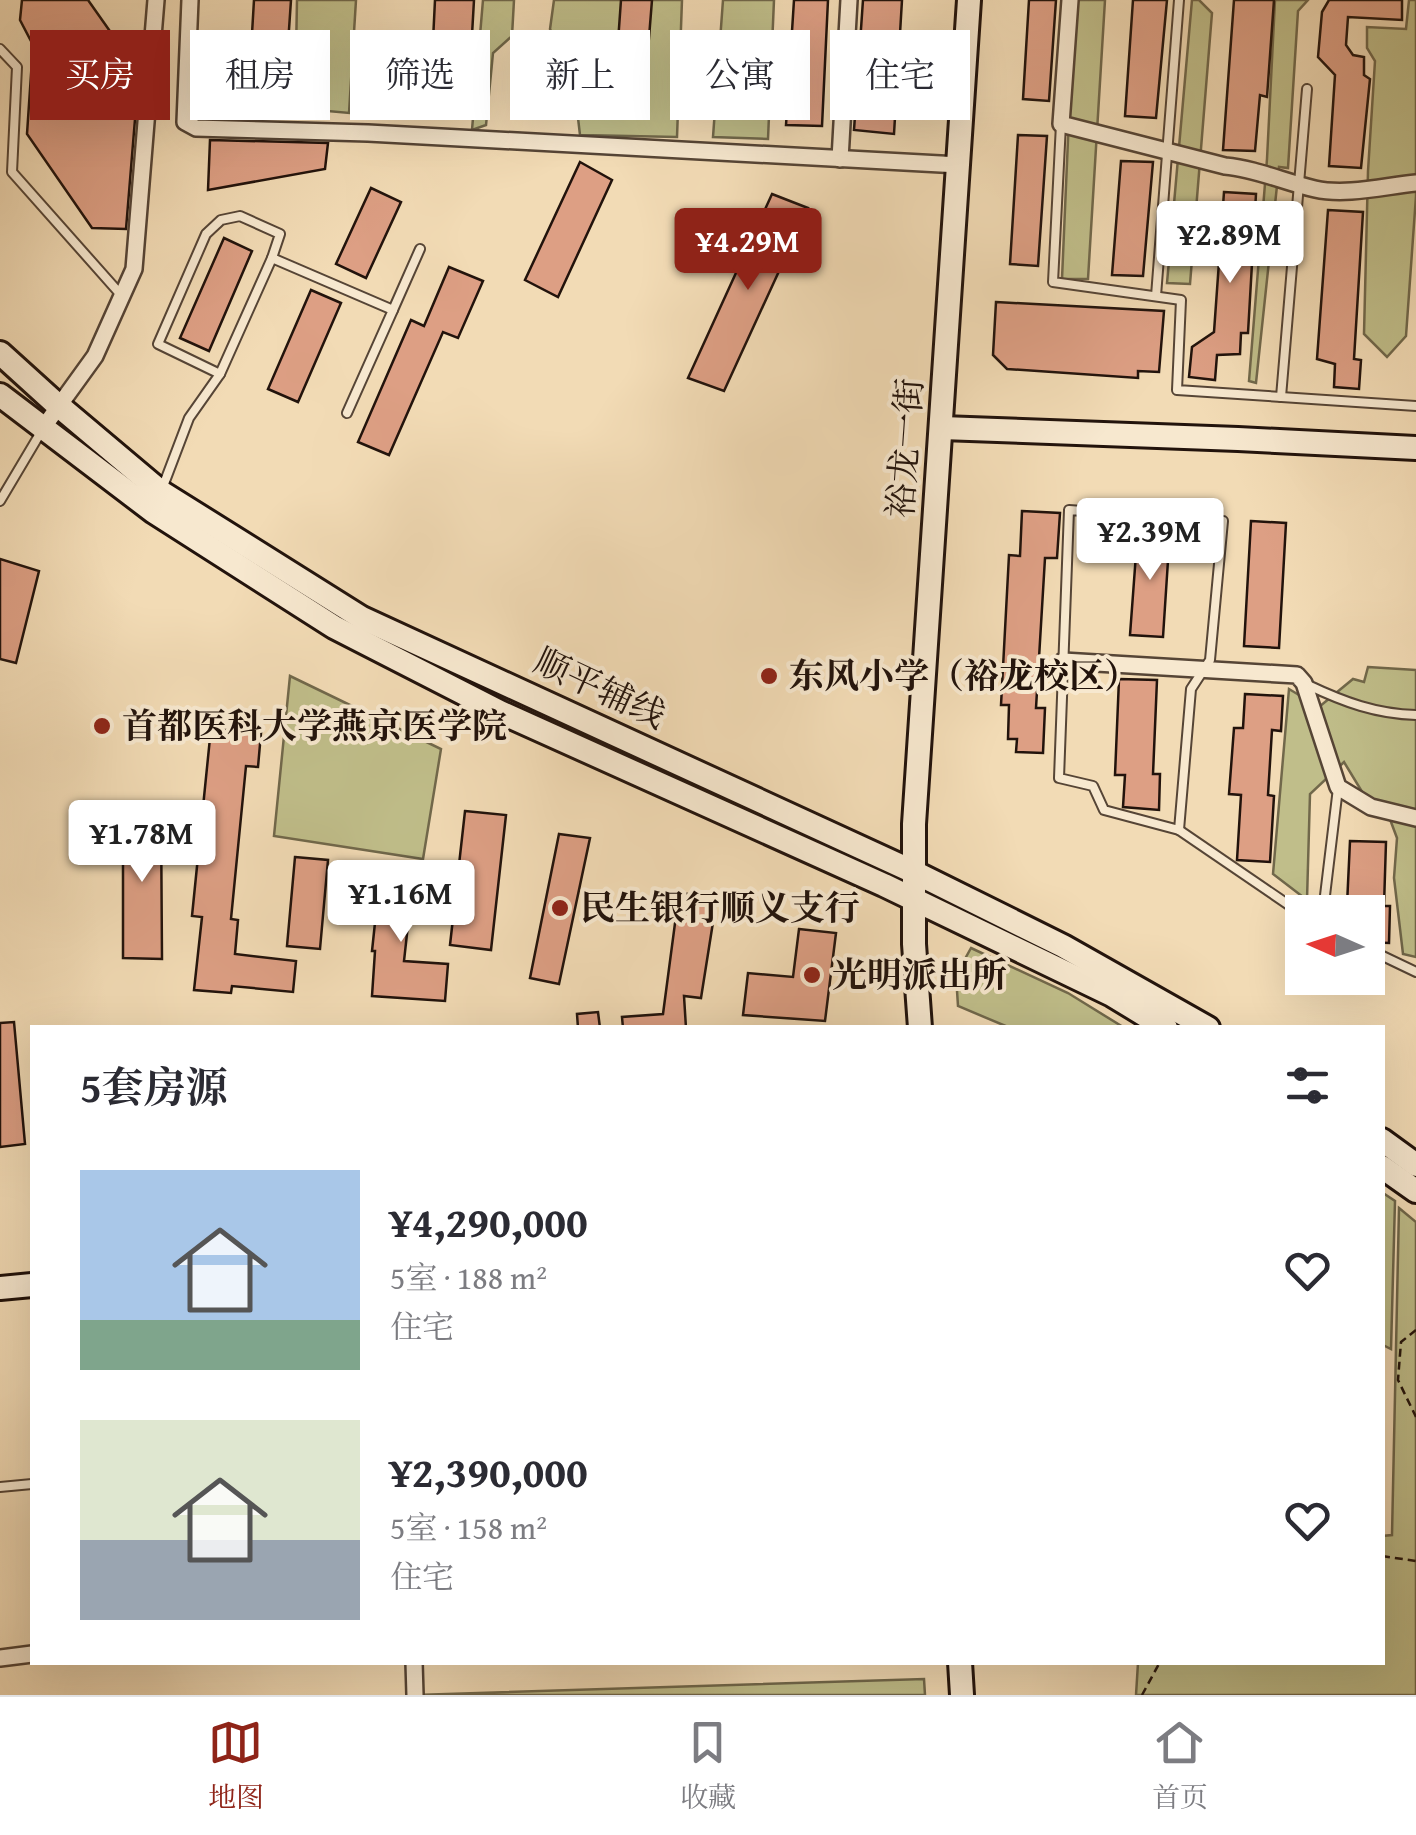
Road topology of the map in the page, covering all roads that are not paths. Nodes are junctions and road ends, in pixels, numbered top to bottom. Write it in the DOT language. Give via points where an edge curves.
graph roads {
  1 [pos="156,0"];
  2 [pos="190,0"];
  3 [pos="850,0"];
  4 [pos="969,0"];
  5 [pos="1070,0"];
  6 [pos="1179,0"];
  7 [pos="0,49"];
  8 [pos="1307,88"];
  9 [pos="1061,124"];
  10 [pos="1167,150"];
  11 [pos="840,159"];
  12 [pos="959,166"];
  13 [pos="1416,183"];
  14 [pos="1299,184"];
  15 [pos="420,249"];
  16 [pos="272,258"];
  17 [pos="122,296"];
  18 [pos="1156,296"];
  19 [pos="393,310"];
  20 [pos="0,352"];
  21 [pos="220,374"];
  22 [pos="0,394"];
  23 [pos="1282,397"];
  24 [pos="59,406"];
  25 [pos="1416,406"];
  26 [pos="347,414"];
  27 [pos="43,428"];
  28 [pos="942,428"];
  29 [pos="1416,448"];
  30 [pos="0,502"];
  31 [pos="158,502"];
  32 [pos="1063,661"];
  33 [pos="1204,669"];
  34 [pos="1304,683"];
  35 [pos="1416,715"];
  36 [pos="1338,787"];
  37 [pos="1416,818"];
  38 [pos="1179,830"];
  39 [pos="914,872"];
  40 [pos="1325,895"];
  41 [pos="914,901"];
  42 [pos="1285,902"];
  43 [pos="1385,957"];
  44 [pos="1416,972"];
  45 [pos="920,1025"];
  46 [pos="1161,1025"];
  47 [pos="1203,1025"];
  48 [pos="1385,1142"];
  49 [pos="1416,1165"];
  50 [pos="1385,1169"];
  51 [pos="1416,1191"];
  52 [pos="30,1285"];
  53 [pos="0,1288"];
  54 [pos="30,1484"];
  55 [pos="0,1487"];
  56 [pos="30,1654"];
  57 [pos="0,1658"];
  58 [pos="414,1665"];
  59 [pos="960,1665"];
  60 [pos="415,1695"];
  61 [pos="962,1695"];
  1 -- 17 [label="street" via="134,269"];
  2 -- 11 [label="street" via="185,122 196,128"];
  3 -- 11 [label="street"];
  4 -- 12 [label="main road, 裕龙一街"];
  5 -- 9 [label="street"];
  6 -- 10 [label="lane"];
  7 -- 17 [label="lane" via="17,68 12,172"];
  8 -- 14 [label="lane"];
  9 -- 10 [label="street"];
  9 -- 18 [label="lane" via="1052,282"];
  10 -- 14 [label="street"];
  10 -- 18 [label="lane"];
  11 -- 12 [label="street"];
  12 -- 28 [label="main road, 裕龙一街"];
  13 -- 14 [label="street" via="1349,190"];
  14 -- 23 [label="lane"];
  15 -- 19 [label="lane"];
  16 -- 19 [label="lane"];
  16 -- 21 [label="lane"];
  16 -- 21 [label="lane" via="280,234 240,216 221,220 206,234 158,344"];
  17 -- 24 [label="street" via="96,356"];
  18 -- 23 [label="lane" via="1182,300 1177,390"];
  19 -- 26 [label="lane"];
  20 -- 24 [label="main road, 顺平辅线"];
  21 -- 31 [label="lane" via="189,418"];
  22 -- 27 [label="main road, 顺平辅线"];
  23 -- 25 [label="lane"];
  24 -- 27 [label="street"];
  24 -- 31 [label="main road, 顺平辅线"];
  27 -- 30 [label="lane"];
  27 -- 31 [label="main road, 顺平辅线"];
  28 -- 29 [label="main road"];
  28 -- 39 [label="main road, 裕龙一街"];
  31 -- 39 [label="main road, 顺平辅线" via="362,618"];
  31 -- 41 [label="main road, 顺平辅线" via="334,627 500,712"];
  32 -- 33 [label="street"];
  32 -- 33 [label="lane" via="1068,510 1223,521"];
  32 -- 38 [label="lane" via="1058,778 1094,786 1104,810"];
  33 -- 34 [label="street" via="1297,675"];
  33 -- 38 [label="lane" via="1191,689"];
  34 -- 35 [label="lane" via="1348,704"];
  34 -- 36 [label="street"];
  36 -- 37 [label="street" via="1371,807"];
  36 -- 40 [label="lane"];
  38 -- 42 [label="lane"];
  39 -- 41 [label="main road, 裕龙一街"];
  39 -- 47 [label="main road, 顺平辅线"];
  41 -- 45 [label="main road, 裕龙一街"];
  41 -- 46 [label="main road, 顺平辅线"];
  43 -- 44 [label="lane"];
  48 -- 49 [label="main road"];
  50 -- 51 [label="main road"];
  52 -- 53 [label="main road"];
  54 -- 55 [label="lane"];
  56 -- 57 [label="street"];
  58 -- 60 [label="street"];
  59 -- 61 [label="main road"];
}
